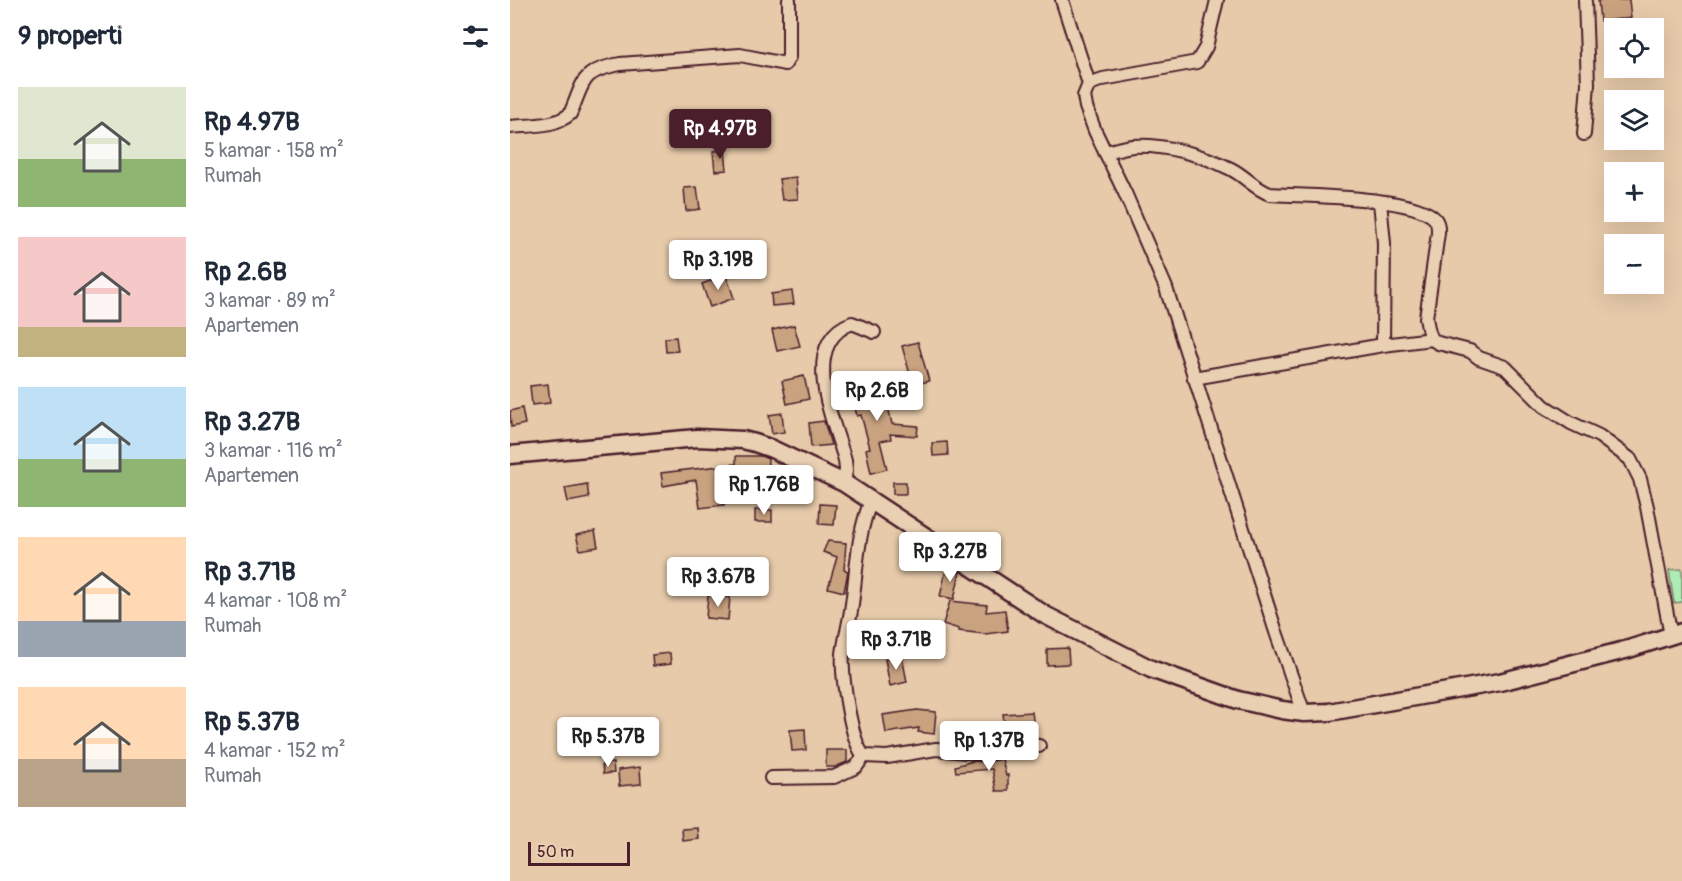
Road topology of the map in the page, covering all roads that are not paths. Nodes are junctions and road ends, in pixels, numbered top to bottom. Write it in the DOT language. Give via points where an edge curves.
graph roads {
  1 [pos="789,0"];
  2 [pos="1062,0"];
  3 [pos="1217,0"];
  4 [pos="1585,0"];
  5 [pos="1089,84"];
  6 [pos="510,127"];
  7 [pos="1584,134"];
  8 [pos="1106,152"];
  9 [pos="1380,202"];
  10 [pos="874,332"];
  11 [pos="1432,339"];
  12 [pos="1383,345"];
  13 [pos="1194,378"];
  14 [pos="510,455"];
  15 [pos="844,483"];
  16 [pos="871,501"];
  17 [pos="1676,634"];
  18 [pos="1304,713"];
  19 [pos="1039,746"];
  20 [pos="864,756"];
  21 [pos="771,778"];
  1 -- 6 [label="street" via="789,57 785,64 740,55 601,68 586,76 565,118"];
  2 -- 5 [label="street"];
  3 -- 5 [label="street" via="1206,47 1197,62"];
  4 -- 7 [label="street" via="1588,84"];
  5 -- 8 [label="street" via="1084,96 1086,107"];
  8 -- 9 [label="street" via="1132,146 1161,147 1233,170 1270,194"];
  8 -- 13 [label="street" via="1166,288"];
  9 -- 11 [label="street" via="1408,205 1437,222 1426,318"];
  9 -- 12 [label="street" via="1384,243"];
  10 -- 15 [label="street" via="852,323 842,327 830,343 823,363 825,395 845,460"];
  11 -- 12 [label="street"];
  11 -- 17 [label="street" via="1505,367 1544,406 1599,436 1630,459 1640,479"];
  12 -- 13 [label="street"];
  13 -- 18 [label="street"];
  14 -- 15 [label="main road" via="697,438 743,440 772,449"];
  15 -- 16 [label="main road"];
  16 -- 18 [label="main road" via="1045,615 1151,669 1238,700"];
  16 -- 20 [label="street" via="856,560 843,655 845,690"];
  17 -- 18 [label="main road" via="1500,682"];
  19 -- 20 [label="street" via="985,754 936,749 887,757"];
  20 -- 21 [label="street" via="843,775"];
}
